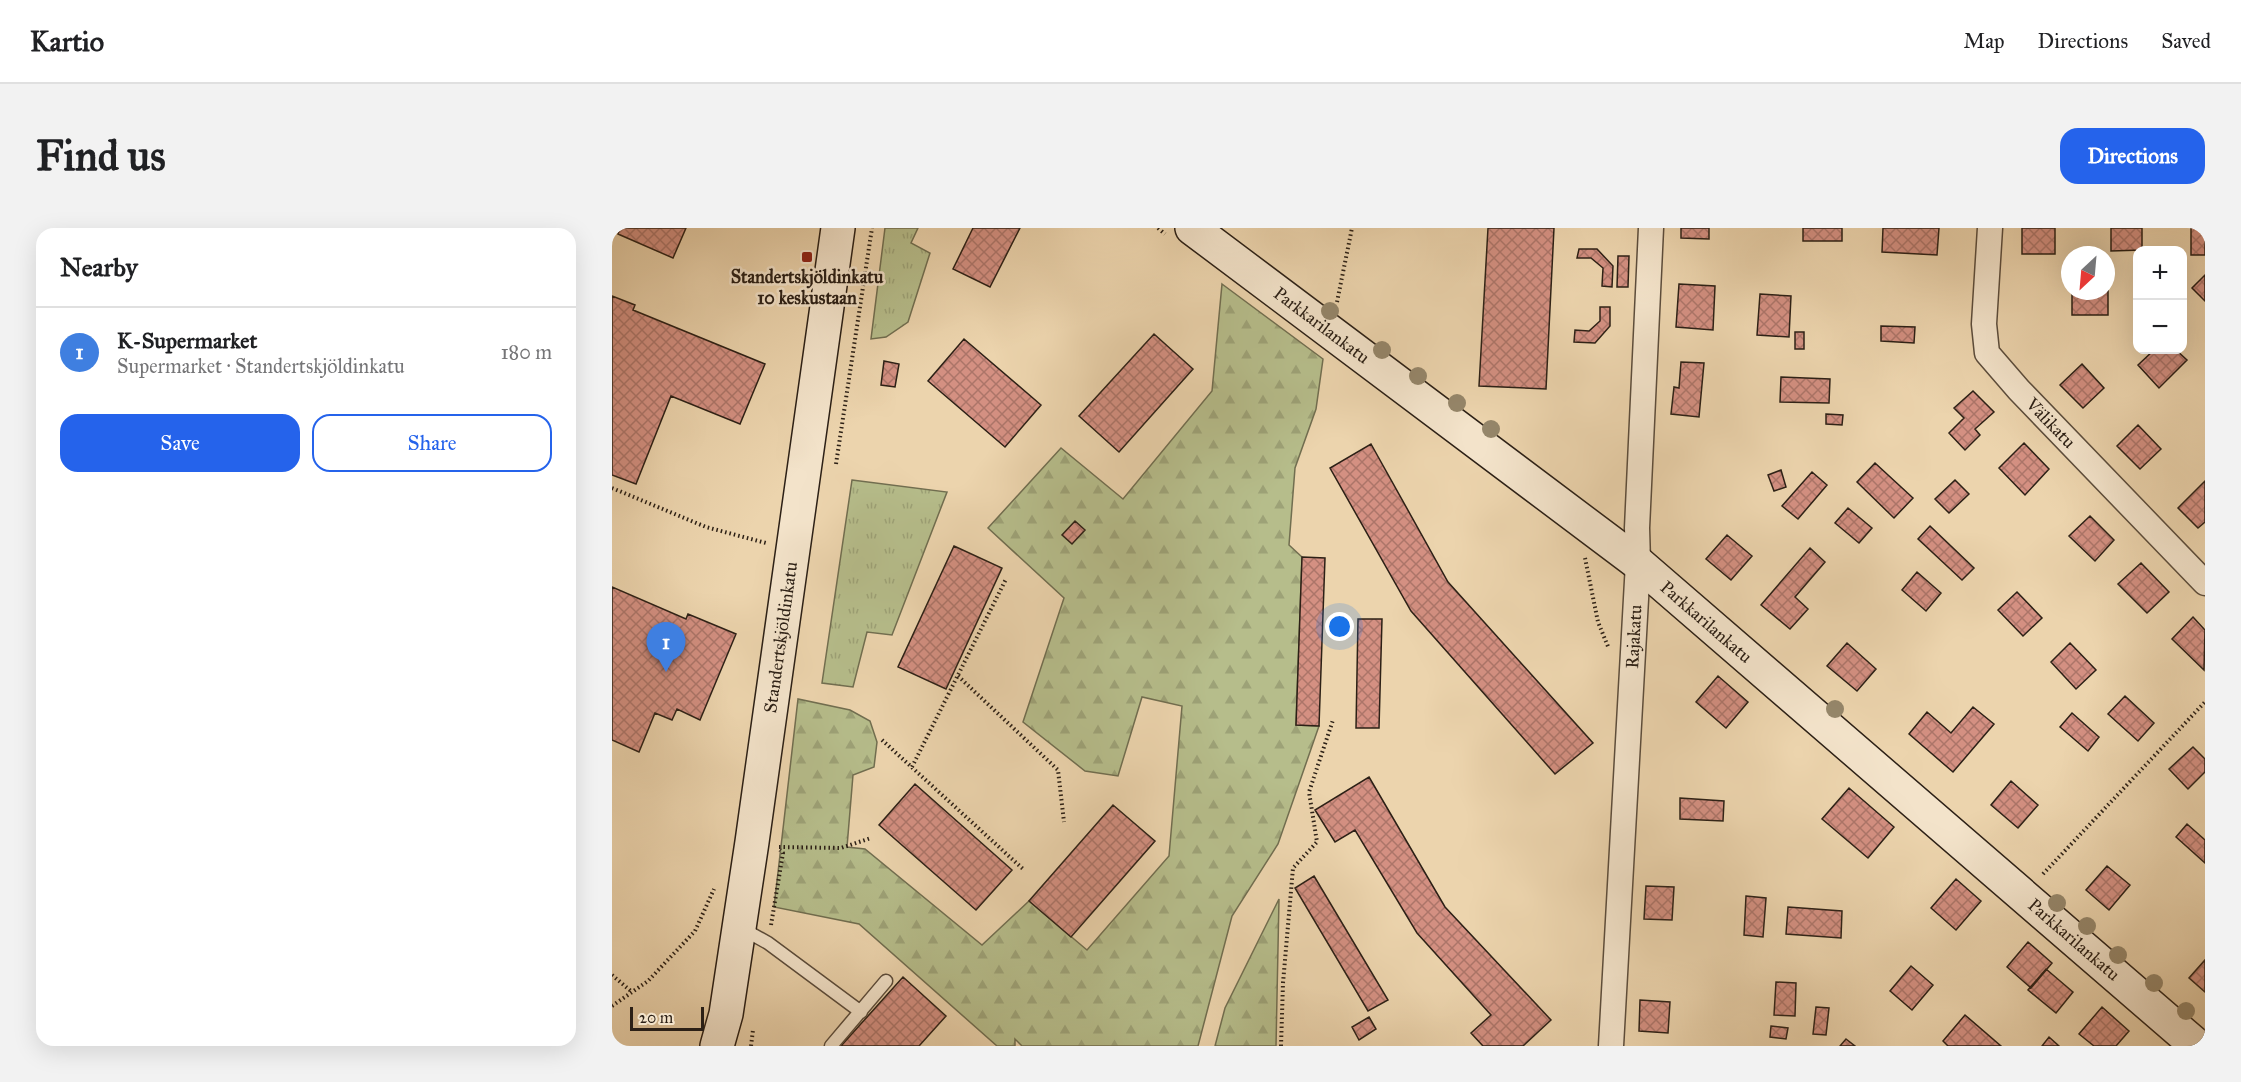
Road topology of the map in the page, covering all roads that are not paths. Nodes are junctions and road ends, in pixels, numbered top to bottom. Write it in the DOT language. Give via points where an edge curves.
graph roads {
  1 [pos="837,228"];
  2 [pos="1192,228"];
  3 [pos="1651,228"];
  4 [pos="1990,228"];
  5 [pos="1638,563"];
  6 [pos="2205,583"];
  7 [pos="740,927"];
  8 [pos="886,981"];
  9 [pos="861,1012"];
  10 [pos="717,1046"];
  11 [pos="831,1046"];
  12 [pos="1611,1046"];
  13 [pos="2197,1046"];
  1 -- 7 [label="street, Standertskjöldinkatu"];
  2 -- 5 [label="street, Parkkarilankatu"];
  3 -- 5 [label="street, Rajakatu"];
  4 -- 6 [label="street, Välikatu" via="1984,324 1987,353"];
  5 -- 12 [label="street, Rajakatu"];
  5 -- 13 [label="street, Parkkarilankatu"];
  7 -- 9 [label="lane" via="768,943"];
  7 -- 10 [label="street, Standertskjöldinkatu"];
  8 -- 9 [label="lane"];
  9 -- 11 [label="lane"];
}
